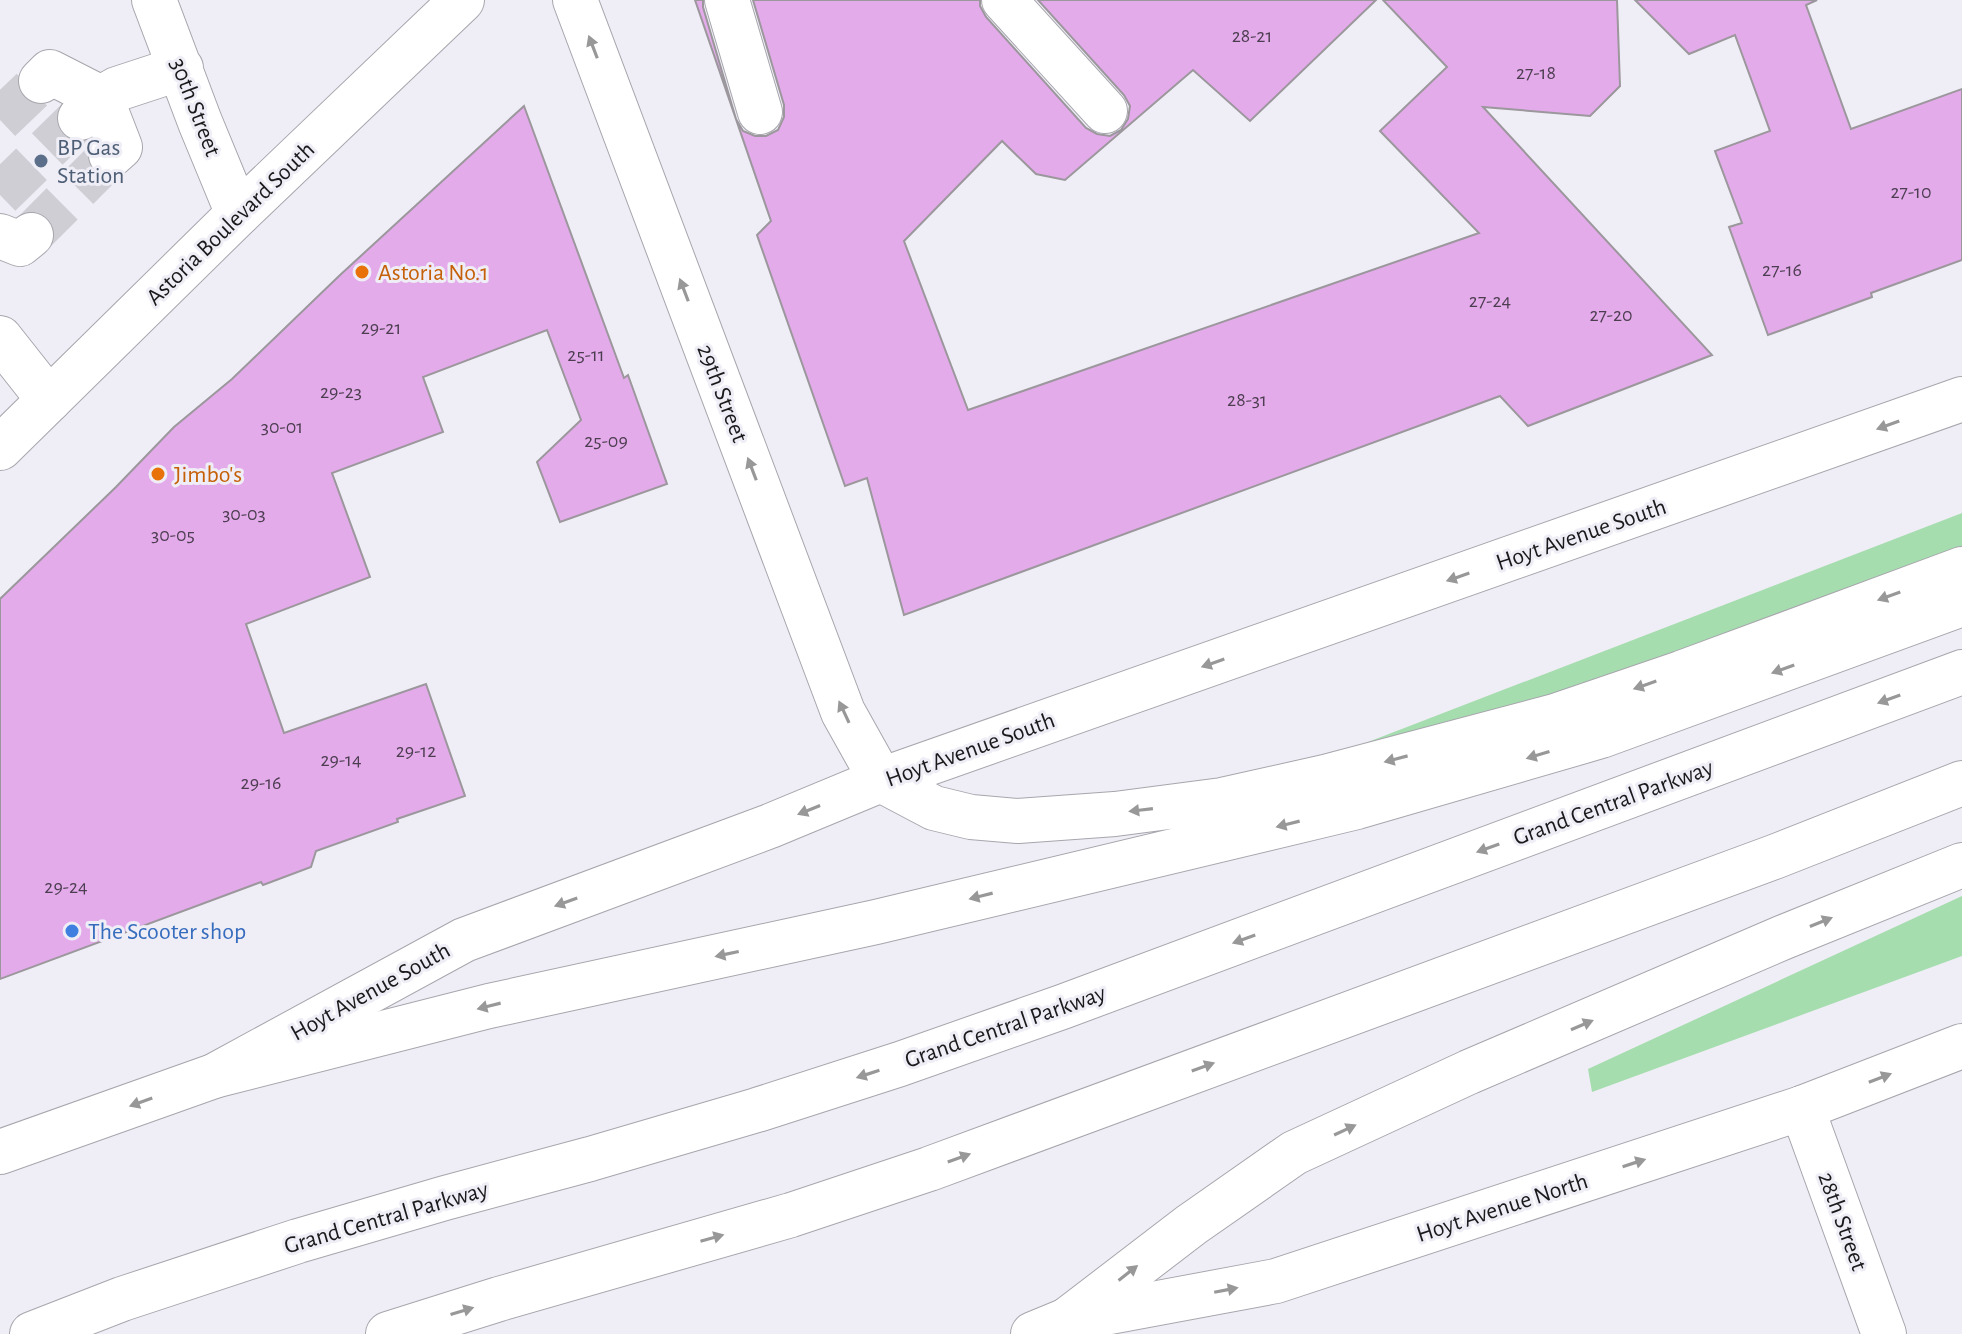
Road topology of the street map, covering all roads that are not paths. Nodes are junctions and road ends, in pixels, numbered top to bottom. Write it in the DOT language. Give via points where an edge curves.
graph roads {
  1 [pos="154,0"];
  2 [pos="462,0"];
  3 [pos="575,0"];
  4 [pos="727,0"];
  5 [pos="1004,0"];
  6 [pos="181,68"];
  7 [pos="41,81"];
  8 [pos="89,109"];
  9 [pos="1105,111"];
  10 [pos="760,112"];
  11 [pos="111,155"];
  12 [pos="238,214"];
  13 [pos="0,338"];
  14 [pos="1962,399"];
  15 [pos="49,400"];
  16 [pos="0,448"];
  17 [pos="1962,569"];
  18 [pos="1962,604"];
  19 [pos="1962,672"];
  20 [pos="881,780"];
  21 [pos="1962,783"];
  22 [pos="1962,865"];
  23 [pos="1962,1046"];
  24 [pos="214,1076"];
  25 [pos="1802,1108"];
  26 [pos="0,1152"];
  27 [pos="1057,1329"];
  28 [pos="32,1334"];
  29 [pos="388,1334"];
  30 [pos="1884,1334"];
  1 -- 6 [label="main road, 30th Street"];
  2 -- 12 [label="main road, Astoria Boulevard South"];
  20 -- 3 [label="main road, 29th Street, one-way" via="843,712"];
  4 -- 10 [label="main road"];
  5 -- 9 [label="main road"];
  6 -- 8 [label="main road" via="117,89"];
  6 -- 12 [label="main road, 30th Street"];
  7 -- 8 [label="main road" via="50,72"];
  8 -- 11 [label="main road" via="120,147"];
  12 -- 15 [label="main road, Astoria Boulevard South"];
  13 -- 15 [label="main road"];
  14 -- 20 [label="main road, Hoyt Avenue South, one-way"];
  15 -- 16 [label="main road, Astoria Boulevard South"];
  17 -- 20 [label="main road, one-way" via="1555,716 1222,800 1018,821 934,808"];
  18 -- 24 [label="main road, one-way" via="1601,736 1357,807 876,922 489,1006"];
  19 -- 28 [label="main road, Grand Central Parkway, one-way" via="900,1064 298,1241"];
  20 -- 24 [label="main road, Hoyt Avenue South, one-way" via="464,940"];
  29 -- 21 [label="main road, one-way" via="929,1169"];
  27 -- 22 [label="main road, one-way" via="1294,1153 1469,1072"];
  25 -- 23 [label="main road, Hoyt Avenue North, one-way"];
  24 -- 26 [label="main road, Hoyt Avenue South, one-way"];
  27 -- 25 [label="main road, Hoyt Avenue North, one-way" via="1276,1281"];
  25 -- 30 [label="main road, 28th Street"];
}
